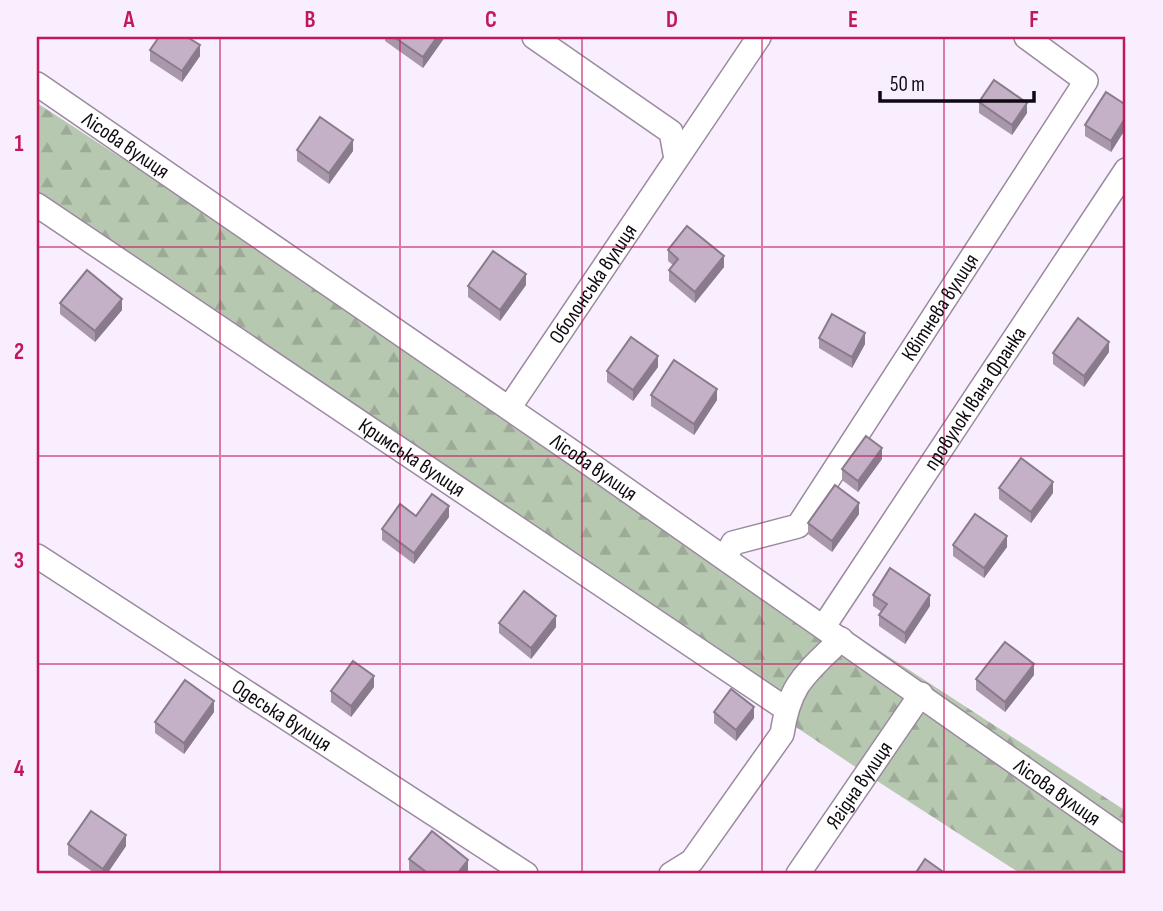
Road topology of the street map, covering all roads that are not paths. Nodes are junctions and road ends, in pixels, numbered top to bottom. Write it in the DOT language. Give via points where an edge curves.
graph roads {
  1 [pos="534,37"];
  2 [pos="759,37"];
  3 [pos="1026,37"];
  4 [pos="37,84"];
  5 [pos="676,159"];
  6 [pos="1126,170"];
  7 [pos="37,205"];
  8 [pos="509,408"];
  9 [pos="37,556"];
  10 [pos="726,558"];
  11 [pos="832,632"];
  12 [pos="921,694"];
  13 [pos="786,709"];
  14 [pos="1126,840"];
  15 [pos="526,874"];
  16 [pos="671,874"];
  17 [pos="797,874"];
  1 -- 5 [label="street" via="671,132"];
  2 -- 5 [label="street, Оболонська вулиця"];
  3 -- 10 [label="street, Квітнева вулиця" via="1086,81 798,526 733,544"];
  4 -- 8 [label="street, Лісова вулиця"];
  5 -- 8 [label="street, Оболонська вулиця"];
  6 -- 11 [label="street, провулок Івана Франка"];
  7 -- 13 [label="street, Кримська вулиця"];
  8 -- 10 [label="street, Лісова вулиця"];
  9 -- 15 [label="street, Одеська вулиця"];
  10 -- 11 [label="street, Лісова вулиця"];
  11 -- 12 [label="street, Лісова вулиця"];
  11 -- 13 [label="street, провулок Івана Франка"];
  12 -- 14 [label="street, Лісова вулиця"];
  12 -- 17 [label="street, Ягідна вулиця"];
  13 -- 16 [label="street, провулок Івана Франка" via="782,734 692,862"];
}
